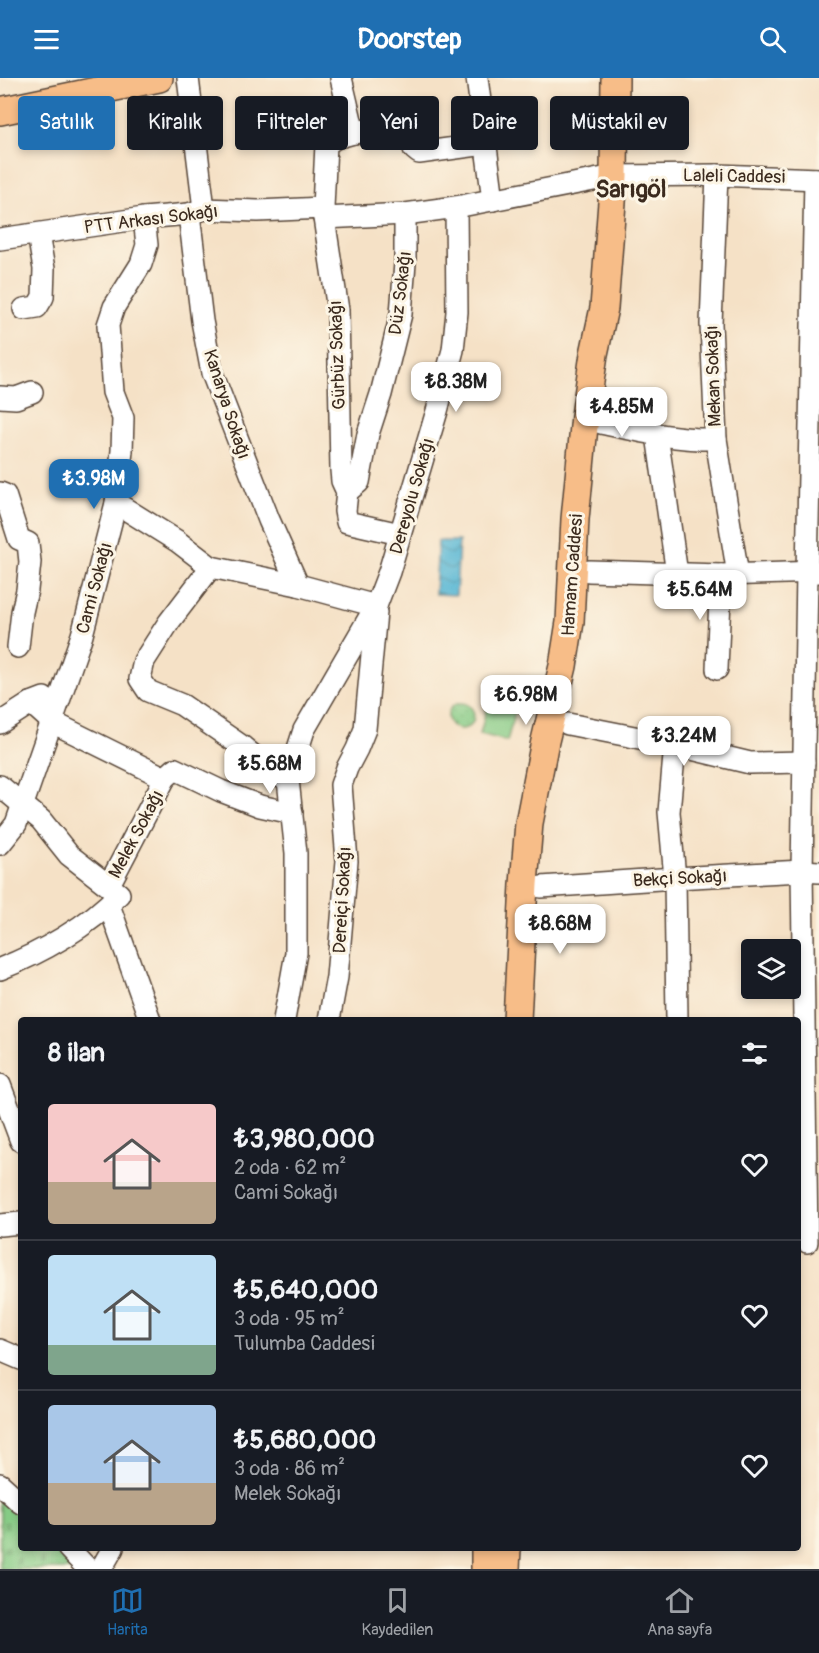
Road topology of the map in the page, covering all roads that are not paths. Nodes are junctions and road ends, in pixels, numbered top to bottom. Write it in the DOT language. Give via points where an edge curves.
graph roads {
  1 [pos="65,78"];
  2 [pos="159,78"];
  3 [pos="188,78"];
  4 [pos="342,78"];
  5 [pos="477,78"];
  6 [pos="615,78"];
  7 [pos="0,92"];
  8 [pos="479,96"];
  9 [pos="0,111"];
  10 [pos="354,133"];
  11 [pos="451,149"];
  12 [pos="486,150"];
  13 [pos="717,175"];
  14 [pos="614,176"];
  15 [pos="817,179"];
  16 [pos="493,200"];
  17 [pos="456,207"];
  18 [pos="197,212"];
  19 [pos="323,213"];
  20 [pos="405,214"];
  21 [pos="144,218"];
  22 [pos="38,234"];
  23 [pos="0,239"];
  24 [pos="817,253"];
  25 [pos="604,308"];
  26 [pos="24,309"];
  27 [pos="32,392"];
  28 [pos="0,398"];
  29 [pos="601,423"];
  30 [pos="657,435"];
  31 [pos="716,439"];
  32 [pos="347,492"];
  33 [pos="0,493"];
  34 [pos="116,503"];
  35 [pos="400,534"];
  36 [pos="211,567"];
  37 [pos="581,570"];
  38 [pos="813,572"];
  39 [pos="677,574"];
  40 [pos="730,575"];
  41 [pos="298,585"];
  42 [pos="376,606"];
  43 [pos="18,647"];
  44 [pos="717,669"];
  45 [pos="66,682"];
  46 [pos="31,703"];
  47 [pos="52,722"];
  48 [pos="0,723"];
  49 [pos="568,724"];
  50 [pos="675,745"];
  51 [pos="804,762"];
  52 [pos="165,778"];
  53 [pos="288,780"];
  54 [pos="0,786"];
  55 [pos="24,805"];
  56 [pos="292,813"];
  57 [pos="0,844"];
  58 [pos="811,872"];
  59 [pos="675,878"];
  60 [pos="533,886"];
  61 [pos="112,895"];
  62 [pos="0,969"];
  63 [pos="149,1017"];
  64 [pos="285,1017"];
  65 [pos="330,1017"];
  66 [pos="517,1017"];
  67 [pos="534,1017"];
  68 [pos="677,1017"];
  69 [pos="0,1084"];
  70 [pos="18,1133"];
  71 [pos="18,1223"];
  72 [pos="0,1225"];
  73 [pos="808,1242"];
  74 [pos="0,1350"];
  75 [pos="18,1358"];
  76 [pos="0,1484"];
  77 [pos="18,1500"];
  78 [pos="71,1551"];
  79 [pos="111,1551"];
  80 [pos="485,1551"];
  81 [pos="507,1551"];
  82 [pos="88,1569"];
  83 [pos="101,1569"];
  84 [pos="485,1569"];
  85 [pos="506,1569"];
  1 -- 7 [label="main road"];
  2 -- 9 [label="main road"];
  3 -- 18 [label="street, Kanarya Sokağı"];
  4 -- 10 [label="street"];
  5 -- 8 [label="street"];
  6 -- 14 [label="main road, Hamam Caddesi"];
  10 -- 11 [label="street" via="404,121 410,124 414,149 419,153"];
  10 -- 19 [label="street" via="326,144"];
  12 -- 16 [label="street"];
  13 -- 14 [label="street, Laleli Caddesi"];
  13 -- 15 [label="street, Laleli Caddesi"];
  13 -- 31 [label="street, Mekan Sokağı" via="711,324"];
  14 -- 16 [label="street, PTT Arkası Sokağı"];
  14 -- 25 [label="main road, Hamam Caddesi"];
  15 -- 24 [label="street"];
  16 -- 17 [label="street, PTT Arkası Sokağı"];
  17 -- 20 [label="street, PTT Arkası Sokağı"];
  17 -- 35 [label="street, Dereyolu Sokağı" via="457,312 453,350"];
  18 -- 19 [label="street, PTT Arkası Sokağı"];
  18 -- 21 [label="street, PTT Arkası Sokağı"];
  18 -- 41 [label="street, Kanarya Sokağı" via="202,321 212,373"];
  19 -- 20 [label="street, PTT Arkası Sokağı"];
  19 -- 32 [label="street, Gürbüz Sokağı" via="338,310 341,470"];
  20 -- 32 [label="street, Düz Sokağı" via="401,314 359,482"];
  21 -- 22 [label="street, PTT Arkası Sokağı"];
  21 -- 34 [label="street, Cami Sokağı" via="147,245 141,264 114,308 108,326 113,392 123,418"];
  22 -- 23 [label="street, PTT Arkası Sokağı"];
  22 -- 26 [label="street" via="44,269 43,297 37,307"];
  24 -- 38 [label="street"];
  25 -- 29 [label="main road, Hamam Caddesi" via="609,350"];
  25 -- 37 [label="main road, Hamam Caddesi" via="585,416 575,519"];
  27 -- 28 [label="street"];
  29 -- 30 [label="street"];
  29 -- 37 [label="main road, Hamam Caddesi"];
  30 -- 31 [label="street"];
  30 -- 39 [label="street"];
  31 -- 40 [label="street, Mekan Sokağı"];
  32 -- 35 [label="street" via="347,522"];
  33 -- 43 [label="street" via="5,495 19,539 28,543 30,562"];
  34 -- 36 [label="street"];
  34 -- 45 [label="street, Cami Sokağı"];
  35 -- 42 [label="street, Dereyolu Sokağı"];
  36 -- 41 [label="street"];
  36 -- 53 [label="street" via="169,621 144,662 140,679 148,691 182,705"];
  37 -- 39 [label="street"];
  37 -- 49 [label="main road, Hamam Caddesi" via="585,630"];
  37 -- 60 [label="main road, Hamam Caddesi" via="528,832"];
  38 -- 40 [label="street"];
  38 -- 51 [label="street"];
  39 -- 40 [label="street"];
  40 -- 44 [label="street, Mekan Sokağı"];
  41 -- 42 [label="street"];
  42 -- 53 [label="street" via="304,730"];
  42 -- 65 [label="street, Dereiçi Sokağı" via="365,729 341,785 347,861 338,976"];
  45 -- 46 [label="street"];
  45 -- 47 [label="street, Cami Sokağı"];
  46 -- 47 [label="street"];
  46 -- 48 [label="street"];
  47 -- 52 [label="street"];
  47 -- 55 [label="street, Cami Sokağı"];
  49 -- 50 [label="street"];
  49 -- 60 [label="main road, Hamam Caddesi" via="545,815"];
  50 -- 51 [label="street" via="750,763"];
  50 -- 59 [label="street" via="669,812"];
  51 -- 58 [label="street"];
  52 -- 56 [label="street, Melek Sokağı" via="176,769 260,806"];
  52 -- 61 [label="street, Melek Sokağı"];
  53 -- 56 [label="street"];
  54 -- 55 [label="street"];
  55 -- 57 [label="street, Cami Sokağı" via="16,824"];
  55 -- 61 [label="street"];
  56 -- 64 [label="street" via="296,953"];
  58 -- 59 [label="street, Bekçi Sokağı"];
  58 -- 73 [label="street"];
  59 -- 60 [label="street, Bekçi Sokağı"];
  59 -- 68 [label="street"];
  60 -- 66 [label="main road, Hamam Caddesi"];
  60 -- 67 [label="main road, Hamam Caddesi"];
  61 -- 62 [label="street" via="75,930 24,960"];
  61 -- 63 [label="street"];
  69 -- 70 [label="street"];
  71 -- 72 [label="street"];
  74 -- 75 [label="street"];
  76 -- 77 [label="street"];
  78 -- 82 [label="street"];
  79 -- 83 [label="street"];
  80 -- 84 [label="main road"];
  81 -- 85 [label="main road"];
}
